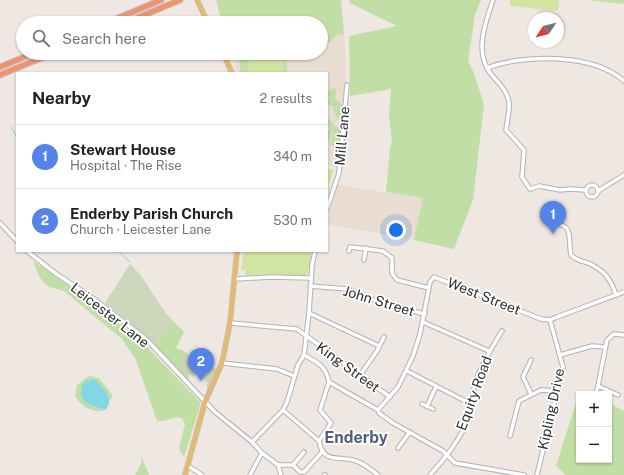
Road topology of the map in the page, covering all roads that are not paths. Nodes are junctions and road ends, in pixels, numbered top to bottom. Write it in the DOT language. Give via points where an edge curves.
graph roads {
  1 [pos="161,0"];
  2 [pos="180,0"];
  3 [pos="197,0"];
  4 [pos="493,0"];
  5 [pos="123,16"];
  6 [pos="142,16"];
  7 [pos="205,16"];
  8 [pos="17,60"];
  9 [pos="36,60"];
  10 [pos="226,60"];
  11 [pos="0,67"];
  12 [pos="487,68"];
  13 [pos="232,72"];
  14 [pos="0,75"];
  15 [pos="624,81"];
  16 [pos="347,85"];
  17 [pos="624,176"];
  18 [pos="585,190"];
  19 [pos="598,191"];
  20 [pos="328,206"];
  21 [pos="548,222"];
  22 [pos="0,223"];
  23 [pos="16,240"];
  24 [pos="366,248"];
  25 [pos="349,251"];
  26 [pos="28,252"];
  27 [pos="236,252"];
  28 [pos="315,252"];
  29 [pos="364,260"];
  30 [pos="310,278"];
  31 [pos="235,279"];
  32 [pos="310,286"];
  33 [pos="429,288"];
  34 [pos="624,292"];
  35 [pos="616,295"];
  36 [pos="309,313"];
  37 [pos="425,314"];
  38 [pos="550,320"];
  39 [pos="423,322"];
  40 [pos="230,323"];
  41 [pos="502,331"];
  42 [pos="624,335"];
  43 [pos="306,336"];
  44 [pos="384,337"];
  45 [pos="380,346"];
  46 [pos="605,348"];
  47 [pos="489,351"];
  48 [pos="304,355"];
  49 [pos="560,355"];
  50 [pos="531,360"];
  51 [pos="222,363"];
  52 [pos="407,371"];
  53 [pos="360,375"];
  54 [pos="294,376"];
  55 [pos="329,382"];
  56 [pos="598,386"];
  57 [pos="436,387"];
  58 [pos="557,391"];
  59 [pos="597,391"];
  60 [pos="606,391"];
  61 [pos="531,394"];
  62 [pos="612,394"];
  63 [pos="618,395"];
  64 [pos="390,397"];
  65 [pos="206,402"];
  66 [pos="422,404"];
  67 [pos="471,404"];
  68 [pos="427,406"];
  69 [pos="434,409"];
  70 [pos="283,410"];
  71 [pos="378,410"];
  72 [pos="410,432"];
  73 [pos="510,436"];
  74 [pos="319,440"];
  75 [pos="252,442"];
  76 [pos="398,448"];
  77 [pos="304,452"];
  78 [pos="323,452"];
  79 [pos="262,453"];
  80 [pos="447,455"];
  81 [pos="316,460"];
  82 [pos="320,463"];
  83 [pos="278,465"];
  84 [pos="293,465"];
  85 [pos="188,466"];
  86 [pos="494,470"];
  87 [pos="185,475"];
  88 [pos="202,475"];
  89 [pos="250,475"];
  90 [pos="281,475"];
  91 [pos="378,475"];
  92 [pos="430,475"];
  93 [pos="493,475"];
  94 [pos="524,475"];
  95 [pos="537,475"];
  1 -- 5 [label="highway"];
  2 -- 6 [label="highway"];
  3 -- 7 [label="main road"];
  4 -- 12 [label="street" via="482,44"];
  8 -- 11 [label="highway"];
  9 -- 14 [label="highway"];
  10 -- 13 [label="main road"];
  12 -- 15 [label="street" via="543,59 572,60 595,65 614,73"];
  12 -- 18 [label="street" via="506,94 509,103 506,130 524,150 522,177 526,185 530,189 539,186 560,190"];
  16 -- 20 [label="street, Mill Lane" via="339,173"];
  17 -- 19 [label="street"];
  18 -- 19 [label="street" via="592,184"];
  18 -- 19 [label="street" via="592,198"];
  21 -- 35 [label="street" via="566,227 570,234 571,255 576,260 599,269 611,282"];
  22 -- 23 [label="street"];
  24 -- 25 [label="street" via="350,247"];
  24 -- 29 [label="street"];
  24 -- 33 [label="street" via="388,253 392,258 392,273 397,280"];
  26 -- 65 [label="street, Leicester Lane" via="146,340"];
  27 -- 31 [label="main road"];
  28 -- 30 [label="street"];
  30 -- 31 [label="street"];
  30 -- 32 [label="street"];
  31 -- 40 [label="main road"];
  32 -- 36 [label="street"];
  32 -- 37 [label="street, John Street" via="347,289 384,304"];
  33 -- 37 [label="street"];
  33 -- 38 [label="street, West Street" via="436,277 535,318"];
  34 -- 35 [label="street"];
  35 -- 38 [label="street"];
  36 -- 43 [label="street"];
  36 -- 45 [label="street"];
  37 -- 39 [label="street"];
  38 -- 49 [label="street, Kipling Drive"];
  39 -- 47 [label="street"];
  39 -- 52 [label="street"];
  40 -- 43 [label="street, King Street" via="297,329"];
  40 -- 51 [label="main road"];
  41 -- 47 [label="street, Equity Road"];
  42 -- 46 [label="street" via="610,336"];
  43 -- 48 [label="street"];
  43 -- 53 [label="street, King Street"];
  44 -- 45 [label="street"];
  45 -- 53 [label="street"];
  46 -- 49 [label="street" via="592,346"];
  46 -- 56 [label="street"];
  47 -- 67 [label="street, Equity Road" via="476,381"];
  48 -- 54 [label="street"];
  48 -- 55 [label="street" via="323,366"];
  49 -- 58 [label="street, Kipling Drive" via="563,367"];
  50 -- 61 [label="street" via="523,377"];
  51 -- 54 [label="street" via="277,369"];
  51 -- 65 [label="main road"];
  52 -- 57 [label="street"];
  52 -- 64 [label="street"];
  53 -- 64 [label="street, King Street"];
  54 -- 70 [label="street"];
  55 -- 71 [label="street"];
  55 -- 74 [label="street" via="320,410 331,425"];
  56 -- 59 [label="street"];
  56 -- 60 [label="street"];
  57 -- 67 [label="street"];
  57 -- 68 [label="street"];
  58 -- 61 [label="street" via="541,390"];
  58 -- 95 [label="street, Kipling Drive"];
  61 -- 73 [label="street" via="519,401"];
  62 -- 63 [label="street"];
  64 -- 71 [label="street"];
  65 -- 75 [label="street, Leicester Lane"];
  65 -- 85 [label="main road"];
  66 -- 68 [label="street"];
  67 -- 80 [label="street, Equity Road" via="464,427"];
  68 -- 69 [label="street"];
  70 -- 74 [label="street"];
  70 -- 75 [label="street"];
  71 -- 72 [label="street" via="382,416"];
  72 -- 76 [label="street"];
  72 -- 80 [label="street" via="443,450"];
  74 -- 78 [label="street"];
  75 -- 79 [label="street, Leicester Lane"];
  77 -- 84 [label="street"];
  78 -- 81 [label="street"];
  78 -- 91 [label="street" via="335,459 356,460"];
  79 -- 83 [label="street, Leicester Lane"];
  79 -- 89 [label="street"];
  80 -- 86 [label="street" via="459,465"];
  80 -- 92 [label="street, Equity Road"];
  81 -- 82 [label="street"];
  81 -- 84 [label="street" via="303,473"];
  83 -- 84 [label="street"];
  83 -- 90 [label="street"];
  85 -- 87 [label="main road"];
  85 -- 88 [label="street"];
  86 -- 93 [label="street"];
  86 -- 94 [label="street"];
}
